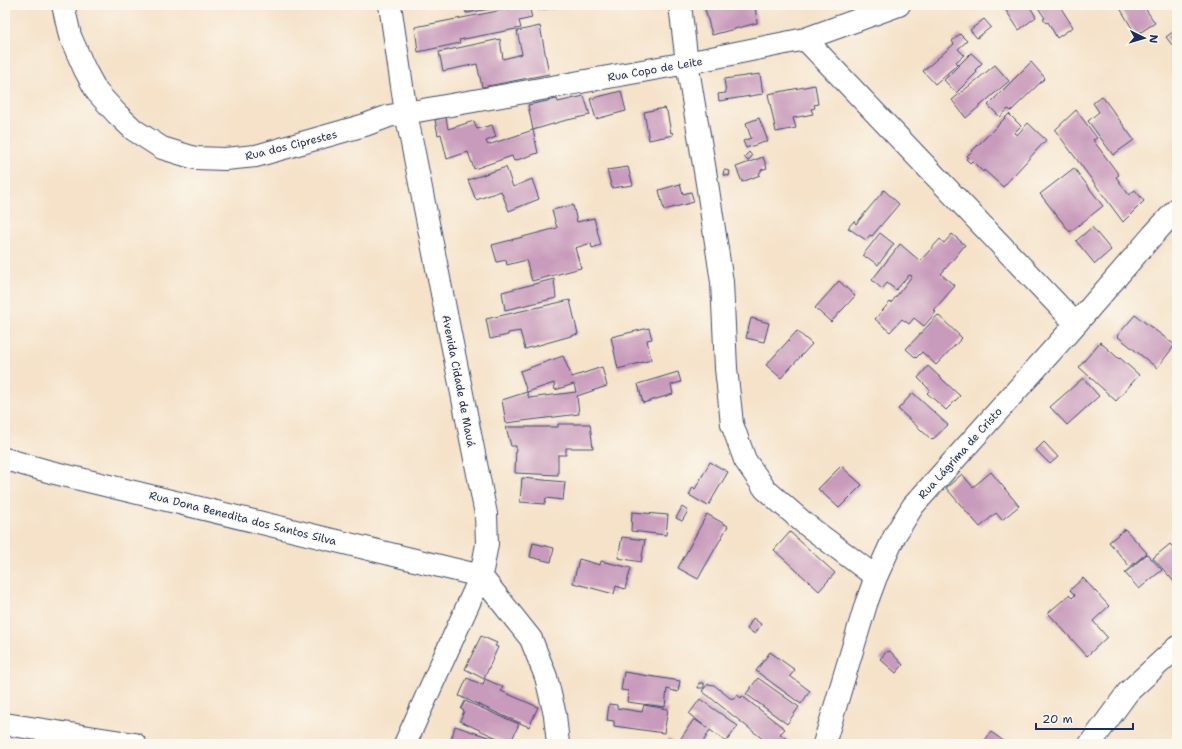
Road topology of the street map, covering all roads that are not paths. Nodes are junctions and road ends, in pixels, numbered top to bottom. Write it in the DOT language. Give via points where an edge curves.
graph roads {
  1 [pos="63,5"];
  2 [pos="390,5"];
  3 [pos="680,5"];
  4 [pos="899,5"];
  5 [pos="805,39"];
  6 [pos="686,63"];
  7 [pos="406,113"];
  8 [pos="1177,209"];
  9 [pos="1076,324"];
  10 [pos="5,459"];
  11 [pos="481,576"];
  12 [pos="876,577"];
  13 [pos="1177,647"];
  14 [pos="5,724"];
  15 [pos="136,744"];
  16 [pos="405,744"];
  17 [pos="558,744"];
  18 [pos="824,744"];
  19 [pos="1090,744"];
  1 -- 7 [label="street, Rua dos Ciprestes" via="70,36 84,70 97,92 134,130 162,148 196,158 256,156"];
  2 -- 7 [label="street, Avenida Cidade de Mauá"];
  3 -- 6 [label="street"];
  4 -- 5 [label="street, Rua Copo de Leite"];
  5 -- 6 [label="street, Rua Copo de Leite"];
  5 -- 9 [label="street"];
  6 -- 7 [label="street, Rua Copo de Leite"];
  6 -- 12 [label="street" via="722,282 726,368 732,424 745,460 765,489 804,523"];
  7 -- 11 [label="street, Avenida Cidade de Mauá" via="486,514 486,544"];
  8 -- 9 [label="street, Rua Lágrima de Cristo"];
  9 -- 12 [label="street, Rua Lágrima de Cristo" via="913,506"];
  10 -- 11 [label="street, Rua Dona Benedita dos Santos Silva"];
  11 -- 16 [label="street, Avenida Cidade de Mauá"];
  11 -- 17 [label="street" via="531,639 546,677 554,708"];
  12 -- 18 [label="street, Rua Lágrima de Cristo"];
  13 -- 19 [label="street" via="1128,692"];
  14 -- 15 [label="street"];
}
